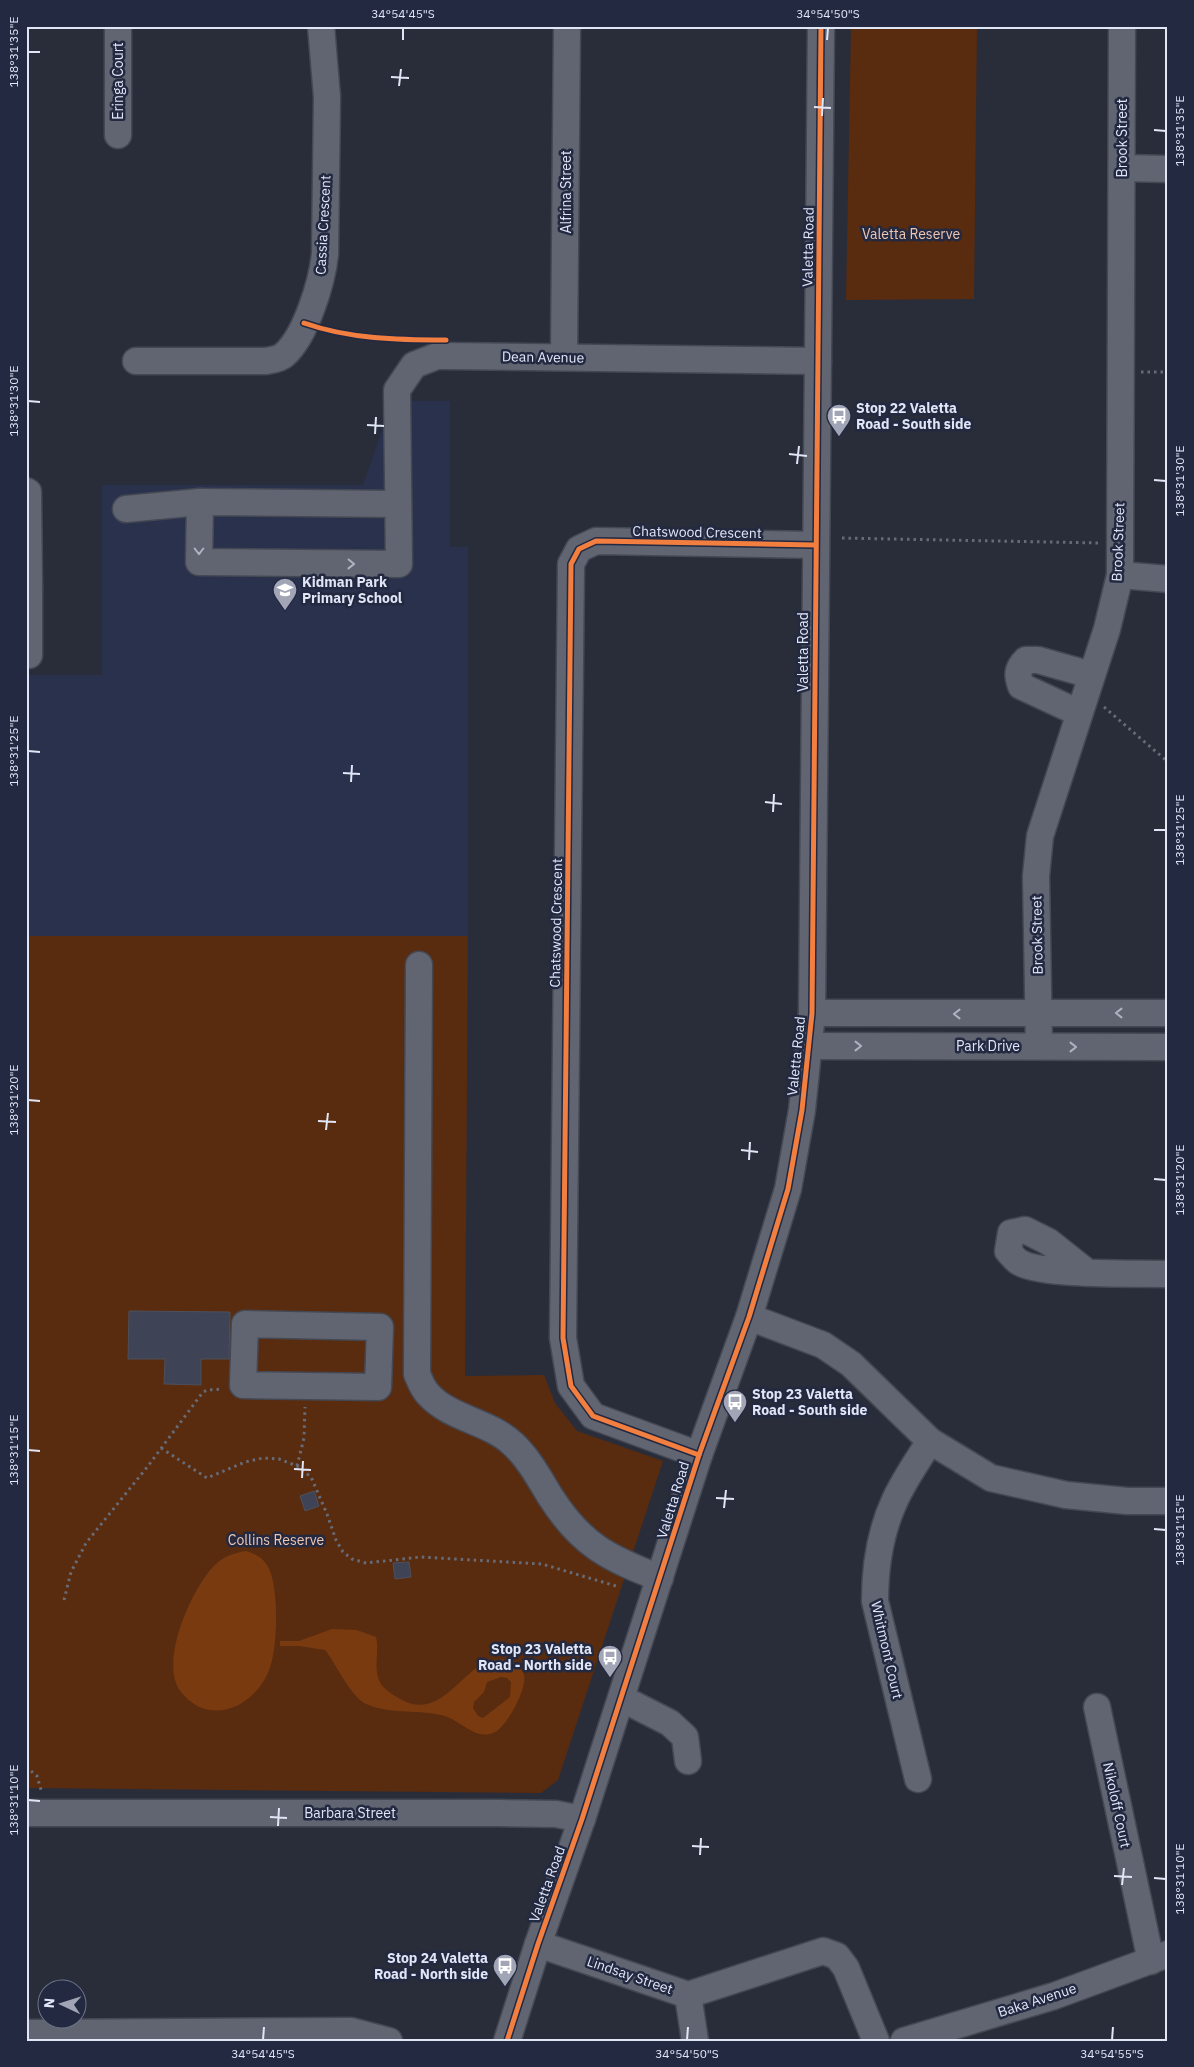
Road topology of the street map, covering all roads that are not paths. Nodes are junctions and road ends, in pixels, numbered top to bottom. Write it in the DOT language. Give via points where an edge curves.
graph roads {
  1 [pos="118,26"];
  2 [pos="321,26"];
  3 [pos="567,26"];
  4 [pos="822,26"];
  5 [pos="1122,26"];
  6 [pos="118,135"];
  7 [pos="1122,168"];
  8 [pos="1168,169"];
  9 [pos="564,358"];
  10 [pos="136,361"];
  11 [pos="818,361"];
  12 [pos="26,491"];
  13 [pos="200,502"];
  14 [pos="398,504"];
  15 [pos="126,509"];
  16 [pos="815,545"];
  17 [pos="1120,575"];
  18 [pos="1168,580"];
  19 [pos="28,587"];
  20 [pos="29,655"];
  21 [pos="419,965"];
  22 [pos="812,1013"];
  23 [pos="1168,1013"];
  24 [pos="1038,1014"];
  25 [pos="809,1046"];
  26 [pos="1039,1046"];
  27 [pos="1168,1048"];
  28 [pos="1088,1273"];
  29 [pos="1168,1274"];
  30 [pos="749,1317"];
  31 [pos="380,1357"];
  32 [pos="415,1358"];
  33 [pos="930,1441"];
  34 [pos="699,1455"];
  35 [pos="1168,1501"];
  36 [pos="660,1578"];
  37 [pos="621,1698"];
  38 [pos="1097,1707"];
  39 [pos="688,1761"];
  40 [pos="918,1779"];
  41 [pos="34,1813"];
  42 [pos="582,1819"];
  43 [pos="538,1944"];
  44 [pos="1159,1957"];
  45 [pos="688,1995"];
  46 [pos="26,2033"];
  47 [pos="243,2036"];
  48 [pos="389,2041"];
  49 [pos="507,2041"];
  50 [pos="695,2041"];
  51 [pos="876,2041"];
  52 [pos="904,2041"];
  1 -- 6 [label="street, Eringa Court"];
  2 -- 10 [label="street, Cassia Crescent" via="326,97 325,254 313,304 294,344 283,357 266,362"];
  3 -- 9 [label="street, Alfrina Street"];
  4 -- 11 [label="street, Valetta Road"];
  5 -- 7 [label="street, Brook Street"];
  7 -- 8 [label="street"];
  7 -- 17 [label="street, Brook Street"];
  9 -- 11 [label="street, Dean Avenue"];
  9 -- 14 [label="street, Dean Avenue" via="437,356 414,365 397,390"];
  11 -- 16 [label="street, Valetta Road"];
  12 -- 19 [label="street"];
  13 -- 14 [label="street"];
  13 -- 14 [label="street, Dean Avenue, one-way" via="199,562 380,564 399,564"];
  13 -- 15 [label="street"];
  16 -- 22 [label="street, Valetta Road"];
  16 -- 34 [label="street, Chatswood Crescent" via="596,541 579,549 571,564 563,1338 571,1386 593,1416"];
  17 -- 18 [label="street"];
  17 -- 24 [label="street, Brook Street" via="1107,629 1040,836 1036,876"];
  19 -- 20 [label="street"];
  21 -- 32 [label="street"];
  24 -- 22 [label="street, one-way"];
  22 -- 25 [label="street, Valetta Road"];
  23 -- 24 [label="street, one-way"];
  24 -- 26 [label="street, Brook Street"];
  25 -- 26 [label="street, Park Drive, one-way"];
  25 -- 30 [label="street, Valetta Road" via="788,1189"];
  26 -- 27 [label="street, Park Drive, one-way"];
  28 -- 29 [label="street"];
  30 -- 33 [label="street" via="823,1345 844,1359"];
  30 -- 34 [label="street, Valetta Road"];
  31 -- 31 [label="street" via="380,1326 245,1324 243,1385 378,1387"];
  31 -- 32 [label="street"];
  32 -- 36 [label="street" via="417,1374 427,1394 444,1408 494,1430 512,1443 538,1475 562,1513 592,1545 625,1565"];
  33 -- 35 [label="street" via="990,1478 1066,1495"];
  33 -- 40 [label="street, Whitmont Court" via="894,1500 875,1573 875,1601"];
  34 -- 36 [label="street, Valetta Road"];
  36 -- 37 [label="street, Valetta Road"];
  37 -- 39 [label="street" via="670,1723 685,1737"];
  37 -- 42 [label="street, Valetta Road"];
  38 -- 44 [label="street, Nikoloff Court"];
  41 -- 42 [label="street, Barbara Street" via="498,1813 556,1814"];
  42 -- 43 [label="street, Valetta Road"];
  43 -- 45 [label="street, Lindsay Street"];
  43 -- 49 [label="street, Valetta Road"];
  44 -- 52 [label="street, Baka Avenue" via="1054,1996"];
  45 -- 50 [label="street"];
  45 -- 51 [label="street, Lindsay Street" via="823,1951 837,1956 846,1968"];
  46 -- 47 [label="street"];
  47 -- 48 [label="street" via="351,2031"];
}
